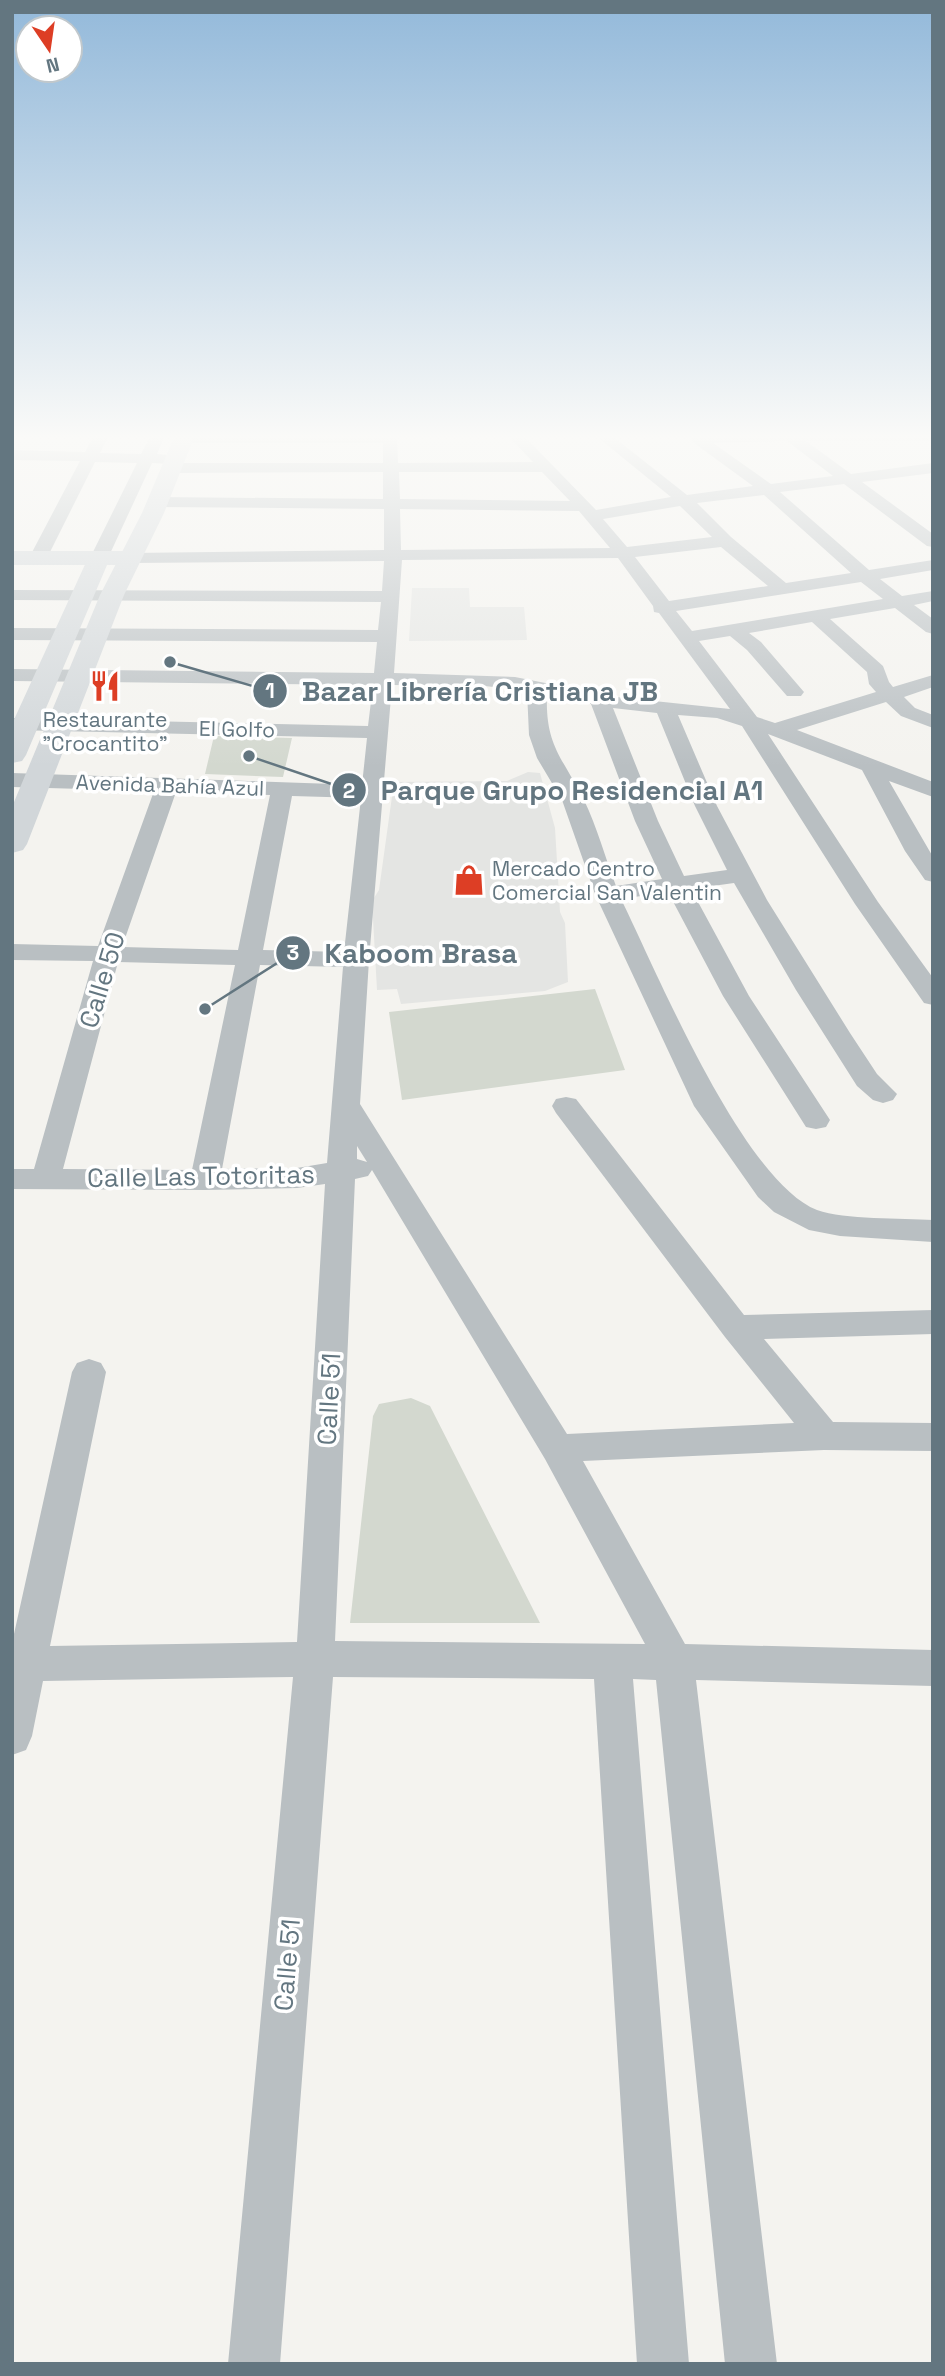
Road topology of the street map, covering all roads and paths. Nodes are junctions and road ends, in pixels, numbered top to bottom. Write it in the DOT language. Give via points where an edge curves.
graph roads {
  1 [pos="44,546"];
  2 [pos="105,546"];
  3 [pos="136,546"];
  4 [pos="393,546"];
  5 [pos="617,546"];
  6 [pos="683,546"];
  7 [pos="730,546"];
  8 [pos="831,546"];
  9 [pos="623,553"];
  10 [pos="393,557"];
  11 [pos="12,558"];
  12 [pos="38,558"];
  13 [pos="99,558"];
  14 [pos="130,558"];
  15 [pos="933,565"];
  16 [pos="865,576"];
  17 [pos="783,589"];
  18 [pos="12,595"];
  19 [pos="83,595"];
  20 [pos="112,595"];
  21 [pos="933,596"];
  22 [pos="391,597"];
  23 [pos="898,601"];
  24 [pos="662,608"];
  25 [pos="816,616"];
  26 [pos="933,628"];
  27 [pos="734,630"];
  28 [pos="12,634"];
  29 [pos="66,634"];
  30 [pos="96,634"];
  31 [pos="388,636"];
  32 [pos="685,639"];
  33 [pos="12,675"];
  34 [pos="49,675"];
  35 [pos="79,675"];
  36 [pos="384,679"];
  37 [pos="933,681"];
  38 [pos="537,688"];
  39 [pos="794,692"];
  40 [pos="890,695"];
  41 [pos="600,700"];
  42 [pos="665,707"];
  43 [pos="748,719"];
  44 [pos="933,722"];
  45 [pos="20,724"];
  46 [pos="60,724"];
  47 [pos="777,729"];
  48 [pos="378,732"];
  49 [pos="12,755"];
  50 [pos="870,766"];
  51 [pos="12,780"];
  52 [pos="38,780"];
  53 [pos="167,785"];
  54 [pos="282,789"];
  55 [pos="933,790"];
  56 [pos="371,792"];
  57 [pos="902,822"];
  58 [pos="933,834"];
  59 [pos="12,844"];
  60 [pos="740,875"];
  61 [pos="933,875"];
  62 [pos="674,883"];
  63 [pos="607,894"];
  64 [pos="12,952"];
  65 [pos="107,955"];
  66 [pos="247,957"];
  67 [pos="356,960"];
  68 [pos="933,997"];
  69 [pos="883,1094"];
  70 [pos="346,1104"];
  71 [pos="566,1106"];
  72 [pos="816,1120"];
  73 [pos="341,1170"];
  74 [pos="390,1174"];
  75 [pos="12,1179"];
  76 [pos="46,1179"];
  77 [pos="205,1180"];
  78 [pos="933,1231"];
  79 [pos="933,1322"];
  80 [pos="736,1328"];
  81 [pos="89,1372"];
  82 [pos="824,1436"];
  83 [pos="933,1437"];
  84 [pos="560,1448"];
  85 [pos="315,1660"];
  86 [pos="612,1662"];
  87 [pos="674,1662"];
  88 [pos="20,1664"];
  89 [pos="933,1668"];
  90 [pos="12,1736"];
  91 [pos="254,2364"];
  92 [pos="663,2364"];
  93 [pos="751,2364"];
  1 -- 12 [label="street"];
  2 -- 13 [label="street"];
  3 -- 14 [label="main road"];
  4 -- 10 [label="street, Calle 51"];
  5 -- 9 [label="street"];
  6 -- 9 [label="street"];
  7 -- 17 [label="street"];
  8 -- 16 [label="street"];
  9 -- 10 [label="street"];
  9 -- 24 [label="street"];
  10 -- 14 [label="street"];
  10 -- 22 [label="street, Calle 51"];
  11 -- 12 [label="main road"];
  12 -- 13 [label="main road"];
  13 -- 14 [label="main road"];
  13 -- 19 [label="main road"];
  14 -- 20 [label="main road"];
  15 -- 16 [label="street"];
  16 -- 17 [label="street"];
  16 -- 23 [label="street"];
  17 -- 24 [label="street"];
  18 -- 19 [label="street"];
  19 -- 20 [label="street"];
  19 -- 29 [label="main road"];
  20 -- 22 [label="street"];
  20 -- 30 [label="main road"];
  21 -- 23 [label="street"];
  22 -- 31 [label="street, Calle 51"];
  23 -- 25 [label="street"];
  23 -- 26 [label="street"];
  24 -- 32 [label="street"];
  25 -- 27 [label="street"];
  25 -- 40 [label="street" via="876,670 879,684"];
  27 -- 32 [label="street"];
  27 -- 39 [label="street"];
  28 -- 29 [label="street"];
  29 -- 30 [label="street"];
  29 -- 34 [label="main road"];
  30 -- 31 [label="street"];
  30 -- 35 [label="main road"];
  31 -- 36 [label="street, Calle 51"];
  32 -- 43 [label="street"];
  33 -- 34 [label="street"];
  34 -- 35 [label="street"];
  34 -- 45 [label="main road"];
  35 -- 36 [label="street"];
  35 -- 46 [label="main road"];
  36 -- 38 [label="street" via="485,680"];
  36 -- 48 [label="street, Calle 51"];
  37 -- 40 [label="street"];
  38 -- 41 [label="street"];
  38 -- 63 [label="street" via="539,735 573,800"];
  40 -- 44 [label="street" via="908,712"];
  40 -- 47 [label="street"];
  41 -- 42 [label="street"];
  41 -- 62 [label="street"];
  42 -- 43 [label="street"];
  42 -- 60 [label="street" via="705,809"];
  43 -- 47 [label="street"];
  43 -- 68 [label="street"];
  45 -- 46 [label="street, El Golfo"];
  45 -- 49 [label="main road"];
  46 -- 48 [label="street, El Golfo"];
  46 -- 52 [label="main road"];
  47 -- 50 [label="street"];
  48 -- 56 [label="street, Calle 51"];
  50 -- 55 [label="street"];
  50 -- 57 [label="street"];
  51 -- 52 [label="street, Avenida Bahía Azul"];
  52 -- 53 [label="street, Avenida Bahía Azul"];
  52 -- 59 [label="main road"];
  53 -- 54 [label="street, Avenida Bahía Azul"];
  53 -- 65 [label="street, Calle 50"];
  54 -- 56 [label="street, Avenida Bahía Azul"];
  54 -- 66 [label="street"];
  56 -- 67 [label="street, Calle 51"];
  57 -- 58 [label="street"];
  57 -- 61 [label="street"];
  60 -- 62 [label="street"];
  60 -- 69 [label="street" via="794,970 867,1080"];
  62 -- 63 [label="street"];
  62 -- 72 [label="street" via="729,986"];
  63 -- 78 [label="street" via="708,1106 769,1190 809,1219"];
  64 -- 65 [label="street"];
  65 -- 66 [label="street"];
  65 -- 76 [label="street, Calle 50"];
  66 -- 67 [label="street"];
  66 -- 77 [label="street"];
  67 -- 70 [label="street, Calle 51"];
  70 -- 73 [label="street, Calle 51"];
  70 -- 74 [label="street"];
  71 -- 80 [label="street"];
  73 -- 74 [label="street, Calle Las Totoritas"];
  73 -- 77 [label="street, Calle Las Totoritas" via="297,1178"];
  73 -- 85 [label="street, Calle 51"];
  74 -- 84 [label="street"];
  75 -- 76 [label="street, Calle Las Totoritas"];
  76 -- 77 [label="street, Calle Las Totoritas"];
  79 -- 80 [label="street"];
  80 -- 82 [label="street"];
  81 -- 88 [label="street"];
  82 -- 83 [label="street"];
  82 -- 84 [label="street"];
  84 -- 87 [label="street"];
  85 -- 86 [label="street"];
  85 -- 88 [label="street"];
  85 -- 91 [label="street, Calle 51"];
  86 -- 87 [label="street"];
  86 -- 92 [label="street"];
  87 -- 89 [label="street"];
  87 -- 93 [label="street"];
  88 -- 90 [label="street"];
}
